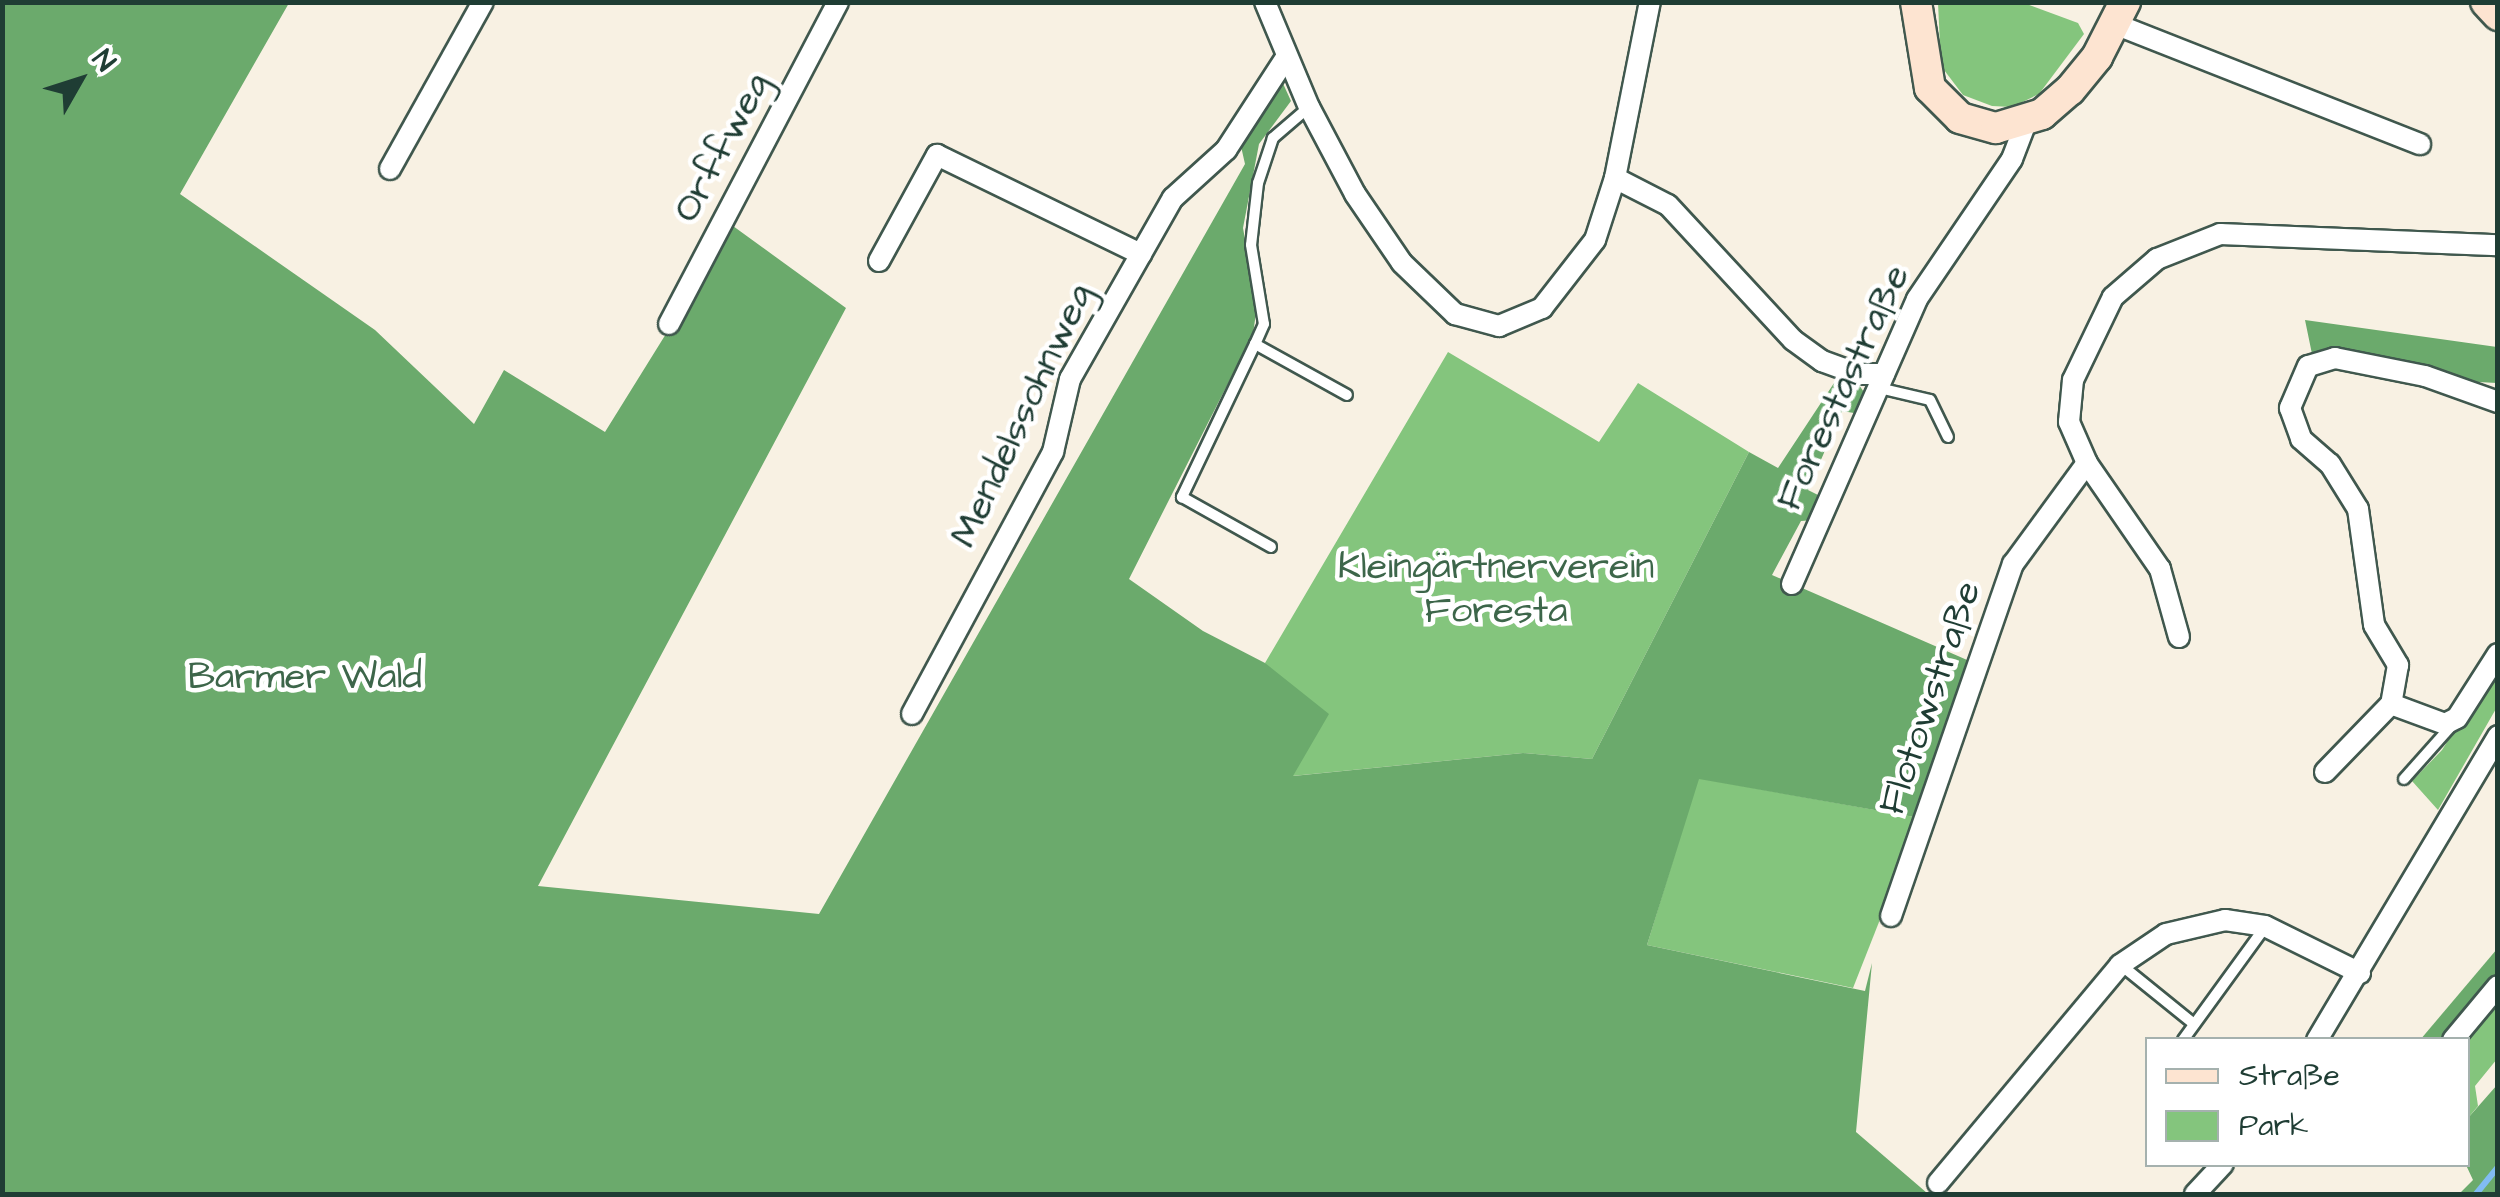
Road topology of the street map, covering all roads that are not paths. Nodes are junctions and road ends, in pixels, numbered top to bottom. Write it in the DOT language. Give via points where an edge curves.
graph roads {
  1 [pos="483,2"];
  2 [pos="838,2"];
  3 [pos="1265,2"];
  4 [pos="1650,2"];
  5 [pos="1916,2"];
  6 [pos="2486,2"];
  7 [pos="2120,13"];
  8 [pos="2498,15"];
  9 [pos="1287,56"];
  10 [pos="1308,107"];
  11 [pos="2026,122"];
  12 [pos="2420,144"];
  13 [pos="390,169"];
  14 [pos="1616,178"];
  15 [pos="2498,245"];
  16 [pos="1142,254"];
  17 [pos="880,261"];
  18 [pos="668,324"];
  19 [pos="1256,344"];
  20 [pos="1881,381"];
  21 [pos="1347,395"];
  22 [pos="2498,402"];
  23 [pos="1948,438"];
  24 [pos="2087,462"];
  25 [pos="1271,547"];
  26 [pos="1792,584"];
  27 [pos="2179,637"];
  28 [pos="2498,654"];
  29 [pos="2391,704"];
  30 [pos="912,714"];
  31 [pos="2457,718"];
  32 [pos="2498,736"];
  33 [pos="2325,772"];
  34 [pos="2404,779"];
  35 [pos="1891,916"];
  36 [pos="2266,926"];
  37 [pos="2120,965"];
  38 [pos="2360,973"];
  39 [pos="2498,986"];
  40 [pos="2194,1024"];
  41 [pos="2185,1037"];
  42 [pos="2319,1037"];
  43 [pos="2456,1037"];
  44 [pos="2220,1167"];
  45 [pos="1938,1183"];
  46 [pos="2194,1194"];
  1 -- 13 [label="street"];
  2 -- 18 [label="street, Orffweg"];
  3 -- 9 [label="street"];
  4 -- 14 [label="street"];
  5 -- 11 [label="street" via="1923,66 1943,106 1979,125"];
  6 -- 8 [label="street"];
  7 -- 11 [label="street" via="2084,75"];
  7 -- 12 [label="street"];
  9 -- 10 [label="street"];
  9 -- 16 [label="street, Mendelssohnweg" via="1226,150 1173,198"];
  10 -- 14 [label="street" via="1402,263 1436,300 1478,324 1521,321 1542,308 1595,240"];
  10 -- 19 [label="lane" via="1273,138 1258,184 1250,245 1264,324"];
  11 -- 20 [label="street, Forestastraße" via="2012,159 1918,299"];
  14 -- 20 [label="street" via="1668,206 1793,340 1822,361"];
  15 -- 24 [label="street" via="2249,231 2171,251 2113,297 2073,380 2068,422"];
  16 -- 17 [label="street, Mendelssohnweg" via="937,155"];
  16 -- 30 [label="street, Mendelssohnweg" via="1070,379 1054,452"];
  19 -- 21 [label="lane"];
  19 -- 25 [label="lane" via="1182,497"];
  20 -- 23 [label="lane" via="1930,400"];
  20 -- 26 [label="street, Forestastraße"];
  22 -- 29 [label="street" via="2425,376 2335,358 2308,366 2292,390 2290,408 2301,439 2330,464 2358,509 2374,625 2398,665"];
  24 -- 27 [label="street" via="2160,569"];
  24 -- 35 [label="street, Flotowstraße" via="2012,564"];
  28 -- 31 [label="street"];
  29 -- 31 [label="street" via="2438,724"];
  29 -- 33 [label="street"];
  31 -- 34 [label="lane"];
  32 -- 38 [label="street"];
  36 -- 37 [label="street" via="2196,924 2166,934"];
  36 -- 38 [label="street"];
  36 -- 40 [label="lane"];
  37 -- 40 [label="lane"];
  37 -- 45 [label="street"];
  38 -- 42 [label="street"];
  39 -- 43 [label="street"];
  40 -- 41 [label="lane"];
  44 -- 46 [label="street"];
}
